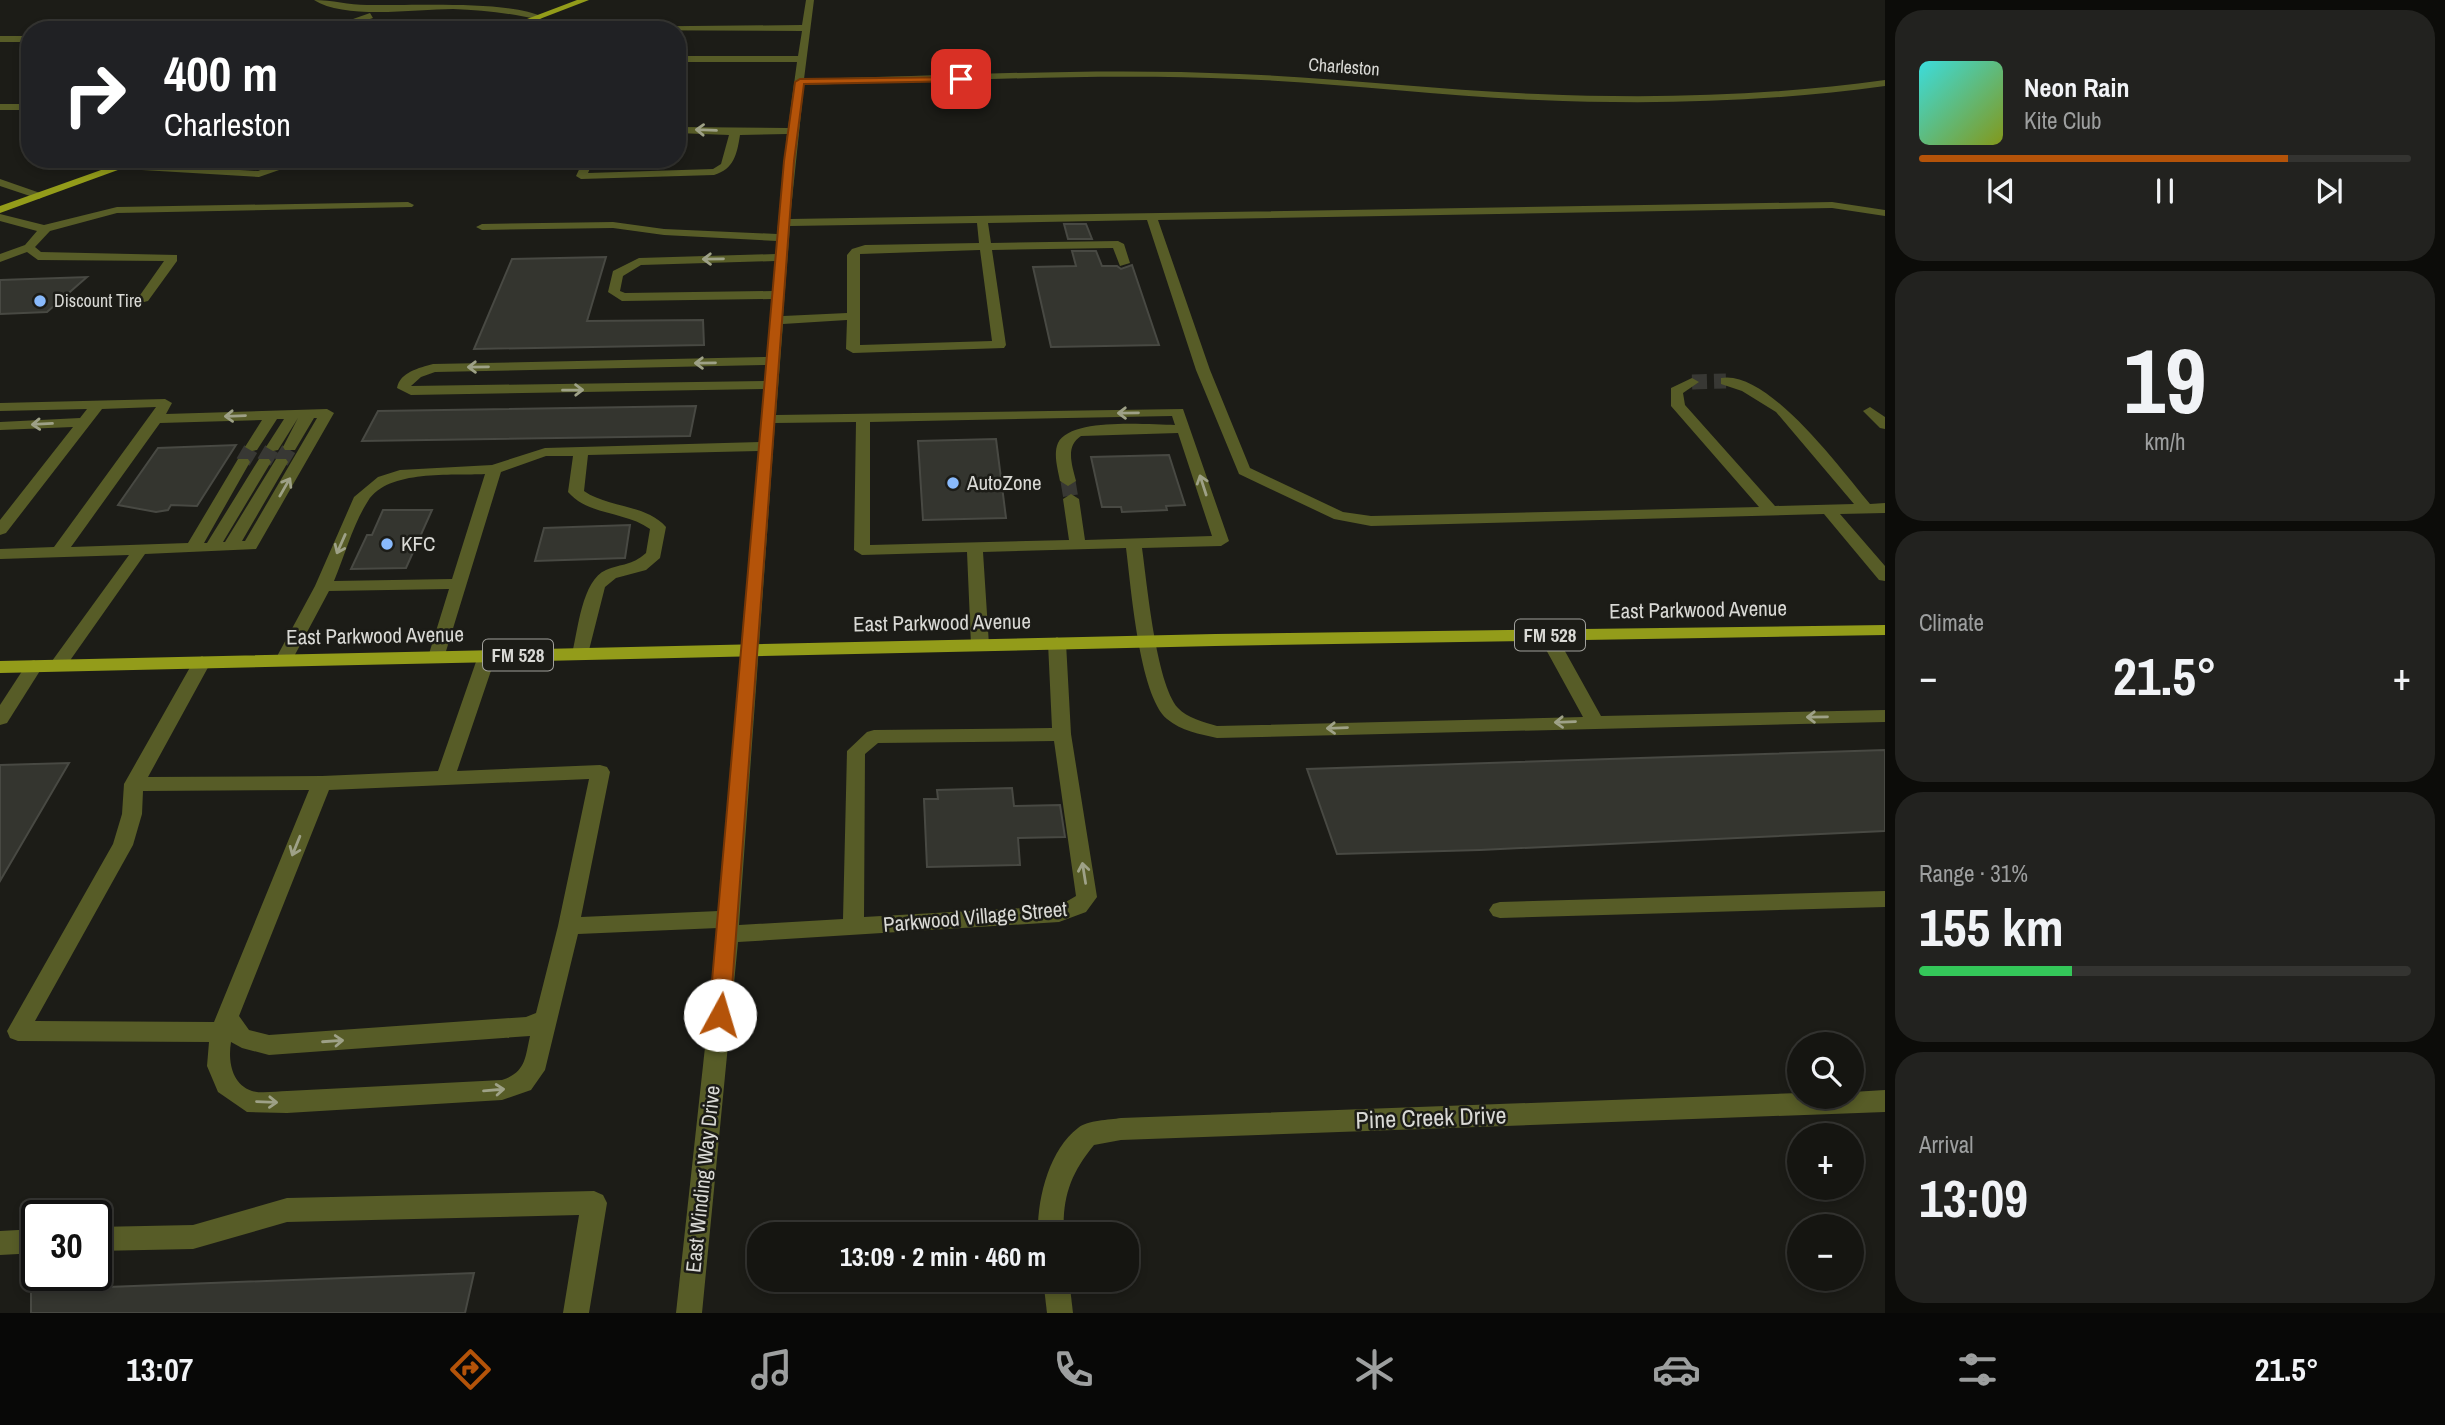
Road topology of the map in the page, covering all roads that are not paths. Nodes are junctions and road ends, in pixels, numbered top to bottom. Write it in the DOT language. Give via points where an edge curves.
graph roads {
  1 [pos="318,0"];
  2 [pos="586,0"];
  3 [pos="810,0"];
  4 [pos="440,3"];
  5 [pos="536,5"];
  6 [pos="557,10"];
  7 [pos="370,16"];
  8 [pos="539,17"];
  9 [pos="354,21"];
  10 [pos="528,21"];
  11 [pos="807,28"];
  12 [pos="686,29"];
  13 [pos="0,39"];
  14 [pos="21,39"];
  15 [pos="686,59"];
  16 [pos="802,59"];
  17 [pos="800,82"];
  18 [pos="1885,83"];
  19 [pos="0,107"];
  20 [pos="21,107"];
  21 [pos="686,130"];
  22 [pos="794,131"];
  23 [pos="735,132"];
  24 [pos="119,168"];
  25 [pos="158,168"];
  26 [pos="275,168"];
  27 [pos="585,168"];
  28 [pos="0,182"];
  29 [pos="40,196"];
  30 [pos="408,205"];
  31 [pos="0,210"];
  32 [pos="1885,213"];
  33 [pos="0,216"];
  34 [pos="1151,216"];
  35 [pos="982,219"];
  36 [pos="784,223"];
  37 [pos="482,227"];
  38 [pos="46,228"];
  39 [pos="783,238"];
  40 [pos="986,246"];
  41 [pos="29,247"];
  42 [pos="782,257"];
  43 [pos="0,258"];
  44 [pos="1124,263"];
  45 [pos="779,295"];
  46 [pos="144,298"];
  47 [pos="853,316"];
  48 [pos="777,320"];
  49 [pos="774,361"];
  50 [pos="1726,381"];
  51 [pos="1692,382"];
  52 [pos="772,385"];
  53 [pos="98,404"];
  54 [pos="0,407"];
  55 [pos="1870,411"];
  56 [pos="301,414"];
  57 [pos="272,415"];
  58 [pos="863,418"];
  59 [pos="156,419"];
  60 [pos="769,419"];
  61 [pos="84,422"];
  62 [pos="1885,425"];
  63 [pos="0,426"];
  64 [pos="1185,429"];
  65 [pos="767,446"];
  66 [pos="252,447"];
  67 [pos="290,447"];
  68 [pos="581,451"];
  69 [pos="243,462"];
  70 [pos="264,462"];
  71 [pos="494,469"];
  72 [pos="1068,481"];
  73 [pos="1071,499"];
  74 [pos="1885,508"];
  75 [pos="1866,509"];
  76 [pos="1829,510"];
  77 [pos="1771,511"];
  78 [pos="0,530"];
  79 [pos="1133,542"];
  80 [pos="1079,544"];
  81 [pos="231,546"];
  82 [pos="212,547"];
  83 [pos="975,547"];
  84 [pos="193,548"];
  85 [pos="141,549"];
  86 [pos="59,552"];
  87 [pos="0,554"];
  88 [pos="1885,576"];
  89 [pos="459,584"];
  90 [pos="323,586"];
  91 [pos="1885,630"];
  92 [pos="1547,635"];
  93 [pos="1147,642"];
  94 [pos="1057,643"];
  95 [pos="980,645"];
  96 [pos="751,650"];
  97 [pos="582,654"];
  98 [pos="487,656"];
  99 [pos="438,657"];
  100 [pos="284,660"];
  101 [pos="202,662"];
  102 [pos="58,665"];
  103 [pos="34,666"];
  104 [pos="0,667"];
  105 [pos="1885,716"];
  106 [pos="0,719"];
  107 [pos="1594,721"];
  108 [pos="1062,734"];
  109 [pos="445,778"];
  110 [pos="322,783"];
  111 [pos="134,784"];
  112 [pos="1885,899"];
  113 [pos="1500,910"];
  114 [pos="569,926"];
  115 [pos="853,926"];
  116 [pos="728,927"];
  117 [pos="546,1019"];
  118 [pos="224,1025"];
  119 [pos="1885,1101"];
  120 [pos="1052,1222"];
  121 [pos="112,1239"];
  122 [pos="21,1242"];
  123 [pos="0,1243"];
  124 [pos="1058,1292"];
  125 [pos="576,1313"];
  126 [pos="690,1313"];
  127 [pos="1060,1313"];
  1 -- 4 [label="street" via="357,8"];
  2 -- 6 [label="main road"];
  3 -- 11 [label="street, East Winding Way Drive"];
  4 -- 8 [label="street" via="504,8"];
  5 -- 6 [label="street"];
  6 -- 8 [label="main road"];
  7 -- 9 [label="street"];
  8 -- 10 [label="main road"];
  11 -- 12 [label="street"];
  11 -- 16 [label="street, East Winding Way Drive"];
  13 -- 14 [label="street"];
  15 -- 16 [label="street"];
  16 -- 17 [label="street, East Winding Way Drive"];
  17 -- 18 [label="street, Charleston" via="1191,75 1655,100 1761,98"];
  17 -- 22 [label="street, East Winding Way Drive"];
  19 -- 20 [label="street"];
  23 -- 21 [label="street, one-way"];
  22 -- 23 [label="street"];
  22 -- 36 [label="street, East Winding Way Drive"];
  23 -- 27 [label="street" via="729,159 721,170 581,176"];
  24 -- 29 [label="main road"];
  25 -- 26 [label="street" via="259,174"];
  28 -- 29 [label="street"];
  29 -- 31 [label="main road"];
  30 -- 38 [label="street" via="117,210"];
  32 -- 34 [label="street" via="1832,205"];
  33 -- 38 [label="street"];
  34 -- 35 [label="street"];
  34 -- 77 [label="street" via="1203,370 1244,471 1339,516 1371,521"];
  35 -- 36 [label="street"];
  35 -- 40 [label="street"];
  36 -- 39 [label="street, East Winding Way Drive"];
  37 -- 39 [label="street" via="613,225"];
  38 -- 41 [label="street"];
  39 -- 42 [label="street, East Winding Way Drive"];
  40 -- 44 [label="street" via="1118,244"];
  40 -- 47 [label="street" via="856,251"];
  40 -- 47 [label="street" via="999,345 853,349"];
  41 -- 43 [label="street"];
  41 -- 46 [label="street" via="38,256 173,258"];
  42 -- 45 [label="street, East Winding Way Drive"];
  42 -- 45 [label="street, one-way" via="639,262 617,274 614,292 622,297"];
  45 -- 48 [label="street, East Winding Way Drive"];
  47 -- 48 [label="street"];
  48 -- 49 [label="street, East Winding Way Drive"];
  49 -- 52 [label="street, East Winding Way Drive"];
  49 -- 52 [label="street, one-way" via="433,368 416,374 404,388 515,391"];
  50 -- 75 [label="street" via="1781,409"];
  51 -- 77 [label="street" via="1676,391 1678,406"];
  52 -- 60 [label="street, East Winding Way Drive"];
  53 -- 54 [label="street"];
  53 -- 59 [label="street" via="165,403"];
  53 -- 61 [label="street"];
  55 -- 62 [label="street"];
  56 -- 57 [label="street"];
  56 -- 67 [label="street"];
  56 -- 81 [label="street"];
  81 -- 56 [label="street, one-way" via="250,545 327,413"];
  57 -- 59 [label="street, one-way"];
  57 -- 66 [label="street"];
  58 -- 60 [label="street"];
  64 -- 58 [label="street, one-way" via="1178,412"];
  58 -- 83 [label="street" via="862,550"];
  59 -- 86 [label="street"];
  60 -- 65 [label="street, East Winding Way Drive"];
  61 -- 63 [label="street, one-way"];
  61 -- 78 [label="street"];
  64 -- 72 [label="street" via="1073,433 1064,448"];
  79 -- 64 [label="street, one-way" via="1221,541"];
  65 -- 68 [label="street"];
  65 -- 96 [label="street, East Winding Way Drive"];
  68 -- 71 [label="street" via="545,452"];
  68 -- 97 [label="street" via="576,492 585,501 650,519 658,527 654,555 640,567 610,574 597,585"];
  69 -- 84 [label="street"];
  70 -- 82 [label="street"];
  71 -- 89 [label="street"];
  71 -- 90 [label="street, one-way" via="400,474 374,486 362,497"];
  73 -- 80 [label="street"];
  74 -- 75 [label="street"];
  75 -- 76 [label="street"];
  76 -- 77 [label="street"];
  76 -- 88 [label="street"];
  79 -- 80 [label="street"];
  79 -- 93 [label="street"];
  80 -- 83 [label="street"];
  81 -- 82 [label="street"];
  82 -- 84 [label="street"];
  83 -- 95 [label="street"];
  84 -- 85 [label="street"];
  85 -- 86 [label="street"];
  85 -- 102 [label="street"];
  86 -- 87 [label="street"];
  89 -- 90 [label="street"];
  89 -- 99 [label="street"];
  90 -- 100 [label="street"];
  91 -- 92 [label="main road, East Parkwood Avenue / FM 528"];
  92 -- 93 [label="main road, East Parkwood Avenue / FM 528"];
  92 -- 107 [label="street"];
  93 -- 94 [label="main road, East Parkwood Avenue / FM 528"];
  107 -- 93 [label="street, one-way" via="1217,732 1193,725 1168,709"];
  94 -- 95 [label="main road, East Parkwood Avenue / FM 528"];
  94 -- 108 [label="street, Parkwood Village Street"];
  95 -- 96 [label="main road, East Parkwood Avenue / FM 528"];
  96 -- 97 [label="main road, East Parkwood Avenue / FM 528"];
  96 -- 116 [label="street, East Winding Way Drive"];
  97 -- 98 [label="main road, East Parkwood Avenue / FM 528"];
  98 -- 99 [label="main road, East Parkwood Avenue / FM 528"];
  98 -- 109 [label="street"];
  99 -- 100 [label="main road, East Parkwood Avenue / FM 528"];
  100 -- 101 [label="main road, East Parkwood Avenue / FM 528"];
  101 -- 102 [label="main road, East Parkwood Avenue / FM 528"];
  101 -- 111 [label="street"];
  102 -- 103 [label="main road, East Parkwood Avenue / FM 528"];
  103 -- 104 [label="main road, East Parkwood Avenue / FM 528"];
  103 -- 106 [label="street"];
  105 -- 107 [label="street, one-way"];
  108 -- 115 [label="street" via="874,737 856,751"];
  115 -- 108 [label="street, Parkwood Village Street, one-way" via="1059,914 1083,904 1087,897"];
  109 -- 110 [label="street"];
  109 -- 114 [label="street" via="600,772"];
  110 -- 111 [label="street"];
  110 -- 118 [label="street, one-way"];
  111 -- 118 [label="street" via="123,845 18,1031"];
  112 -- 113 [label="street"];
  114 -- 116 [label="street, Parkwood Village Street"];
  114 -- 117 [label="street"];
  115 -- 116 [label="street, Parkwood Village Street"];
  116 -- 126 [label="street, East Winding Way Drive"];
  118 -- 117 [label="street, one-way" via="242,1038 269,1045 527,1027"];
  118 -- 117 [label="street, one-way" via="219,1066 226,1085 247,1101 287,1102 502,1090 523,1083 533,1070"];
  119 -- 120 [label="street, Pine Creek Drive" via="1121,1129 1087,1135 1065,1161 1053,1187"];
  121 -- 125 [label="street" via="193,1237 287,1210 594,1203"];
  122 -- 123 [label="street"];
  124 -- 127 [label="street"];
}
